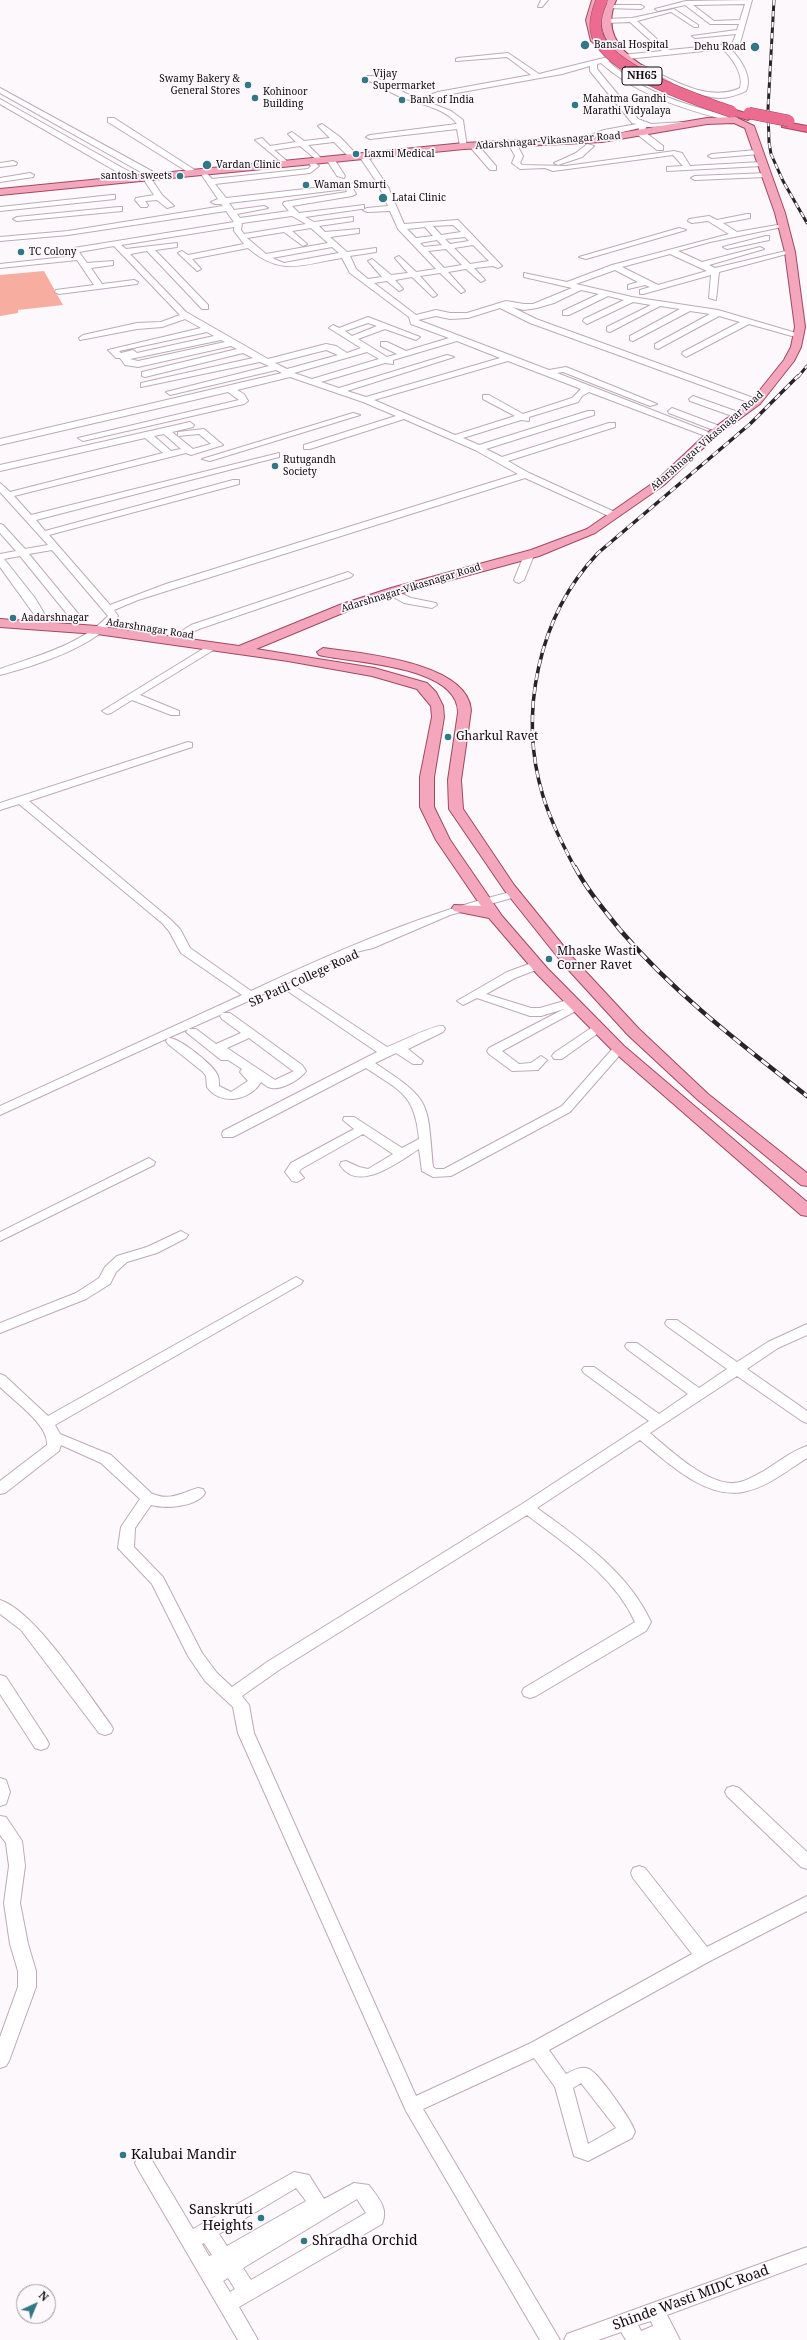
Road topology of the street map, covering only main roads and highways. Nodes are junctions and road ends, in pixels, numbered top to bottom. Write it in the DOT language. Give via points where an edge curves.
graph roads {
  1 [pos="596,0"];
  2 [pos="608,2"];
  3 [pos="734,114"];
  4 [pos="748,115"];
  5 [pos="788,123"];
  6 [pos="807,124"];
  7 [pos="807,129"];
  8 [pos="0,192"];
  9 [pos="0,613"];
  10 [pos="0,623"];
  11 [pos="208,642"];
  12 [pos="257,643"];
  13 [pos="239,651"];
  14 [pos="459,908"];
  15 [pos="494,915"];
  16 [pos="807,1181"];
  17 [pos="807,1211"];
  1 -- 4 [label="main road" via="590,20 593,36 607,60 666,92 700,105"];
  2 -- 3 [label="highway, NH65, bridge" via="597,11 595,25 597,36 609,51 628,67 666,89"];
  2 -- 4 [label="main road" via="606,21 610,40 626,56 678,89"];
  3 -- 4 [label="highway, NH65"];
  3 -- 8 [label="main road, Adarshnagar-Vikasnagar Road" via="587,141 469,146"];
  3 -- 12 [label="main road, Adarshnagar-Vikasnagar Road" via="750,126 756,152 786,239 799,312 799,335 789,361 756,402 715,432 660,483 573,540 529,555 391,592 332,612"];
  4 -- 5 [label="highway, NH65"];
  5 -- 6 [label="highway"];
  5 -- 7 [label="highway, NH65"];
  9 -- 11 [label="main road, Adarshnagar Road" via="107,622 182,634"];
  10 -- 11 [label="main road"];
  11 -- 12 [label="main road, Adarshnagar-Vikasnagar Road"];
  11 -- 13 [label="main road"];
  12 -- 13 [label="main road"];
  12 -- 16 [label="main road" via="379,661 426,672 444,681 464,703 463,731 453,797 456,809 538,928 606,1004 703,1097"];
  13 -- 15 [label="main road" via="302,659 398,678 422,686 431,695 437,706 438,717 428,777 427,807 443,840"];
  14 -- 15 [label="main road" via="480,910"];
  15 -- 17 [label="main road" via="537,966 619,1049"];
}
